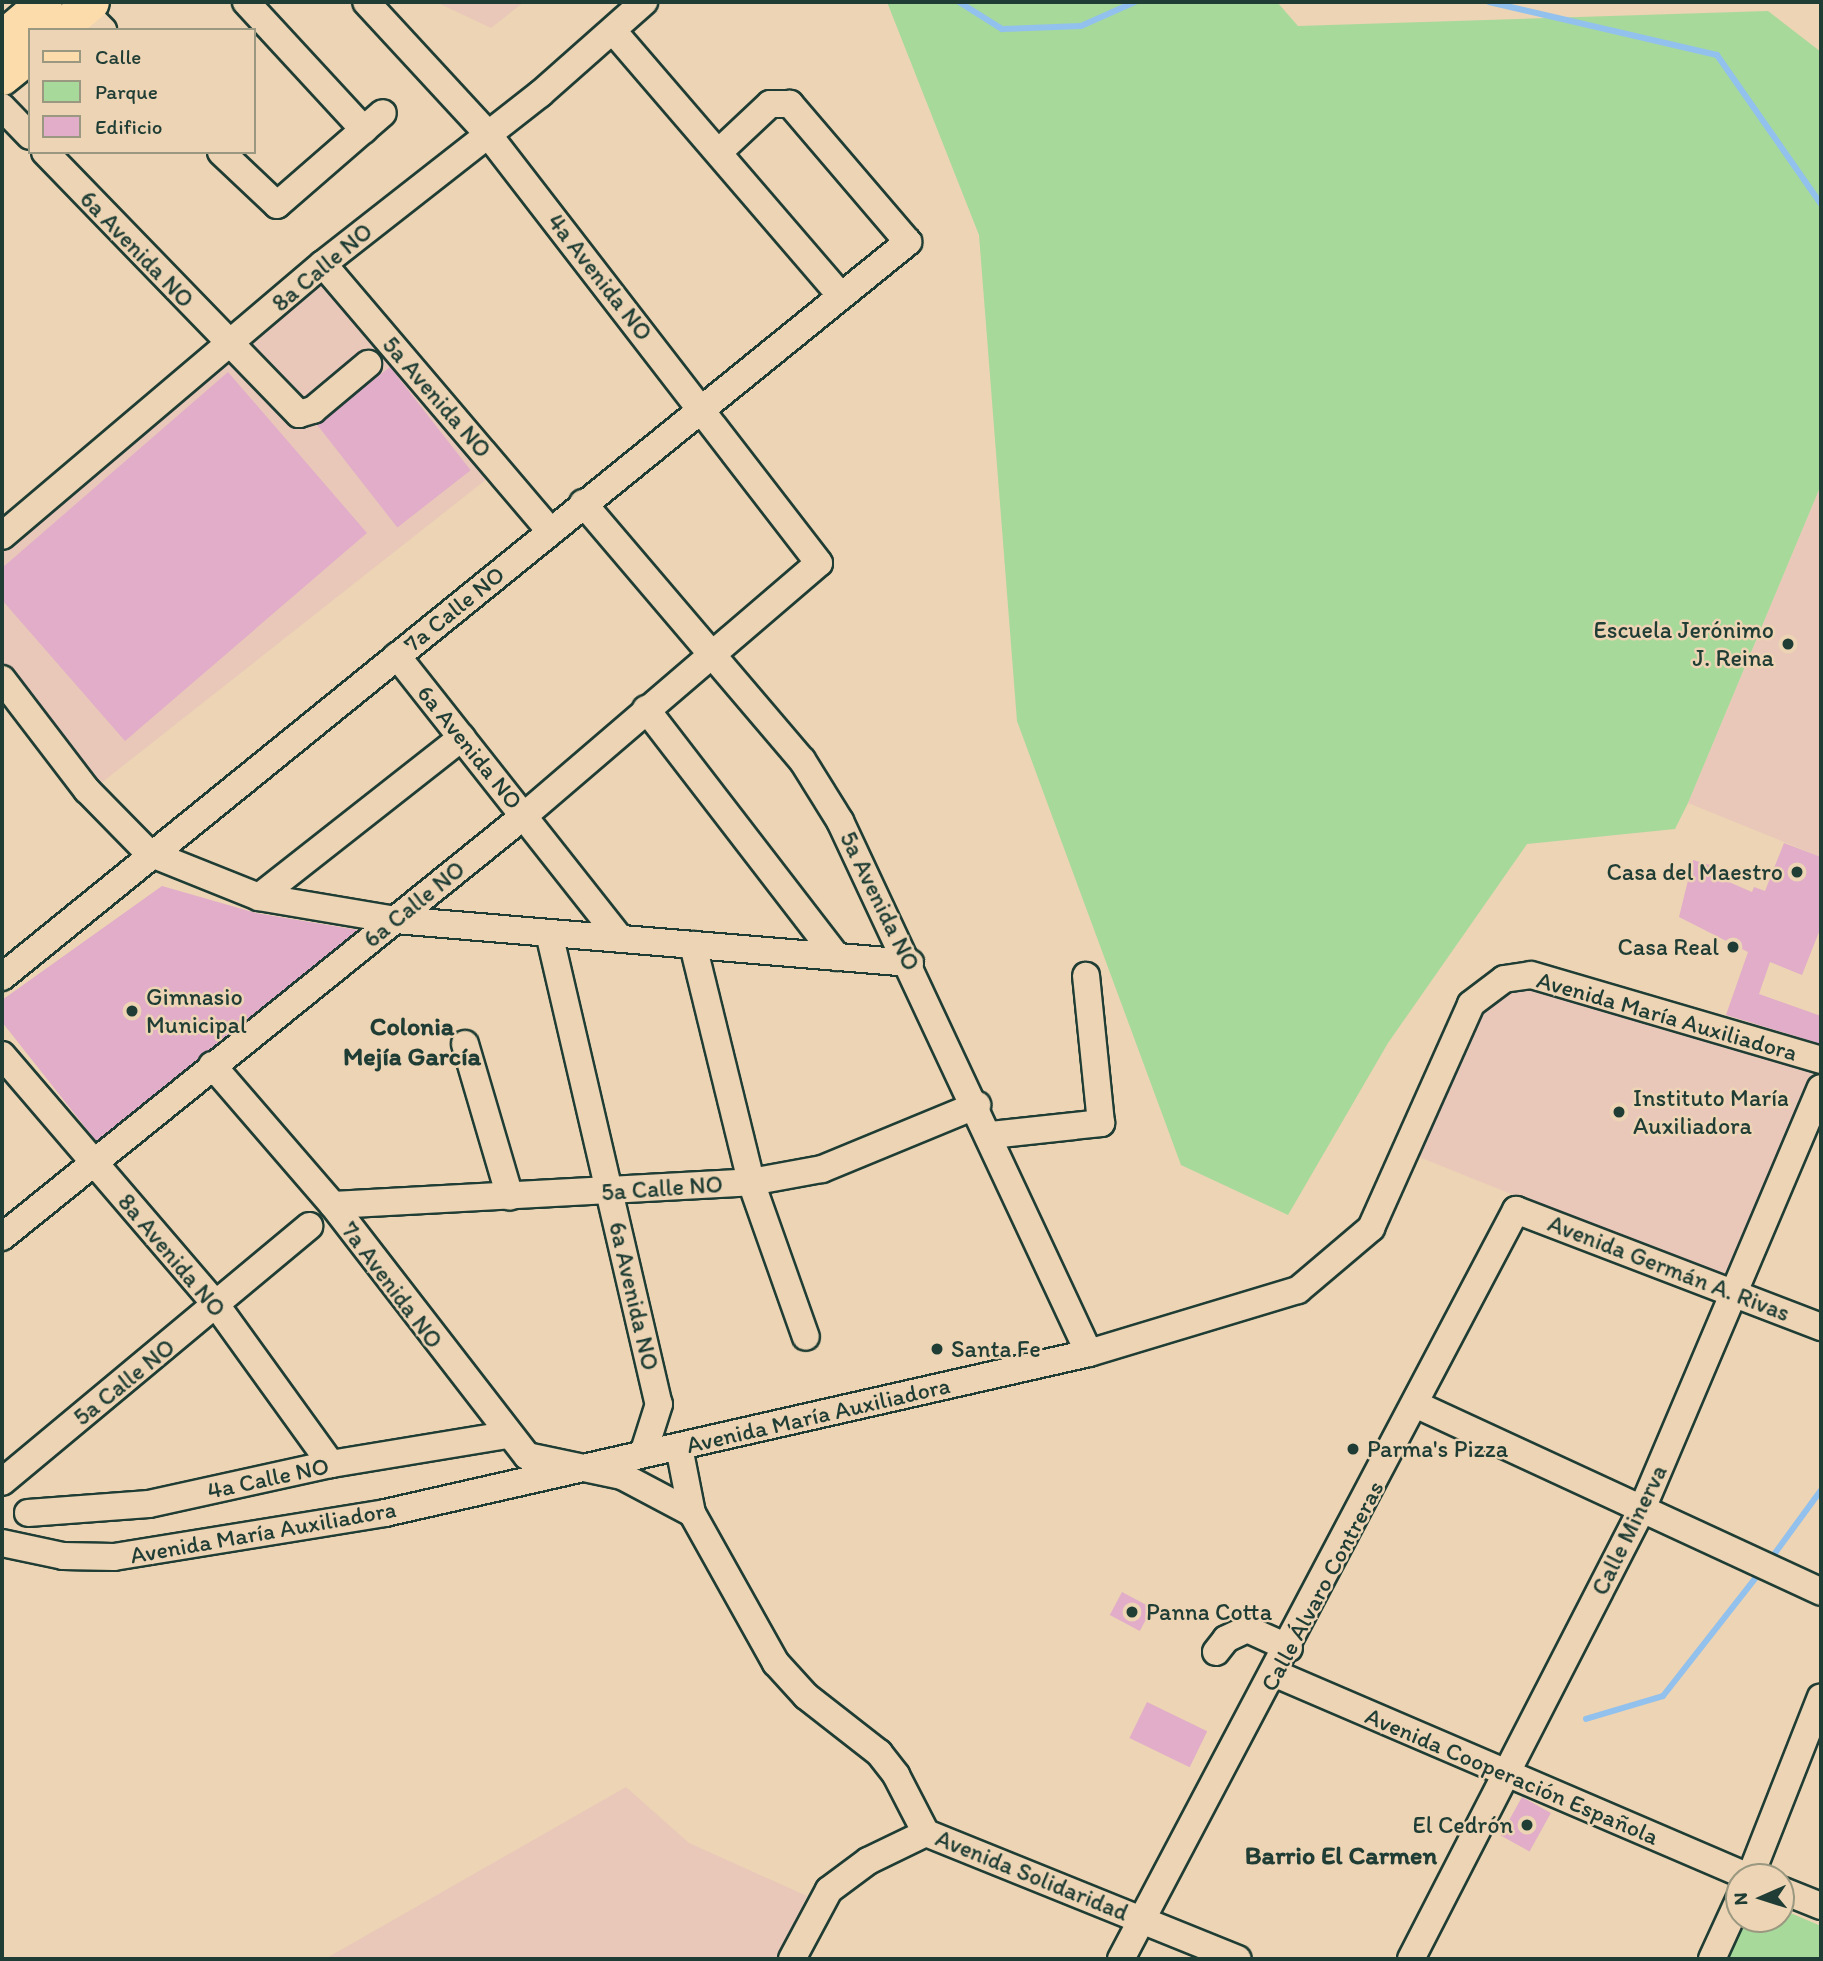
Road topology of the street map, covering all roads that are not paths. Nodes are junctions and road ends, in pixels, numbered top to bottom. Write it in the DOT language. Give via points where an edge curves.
graph roads {
  1 [pos="44,2"];
  2 [pos="246,2"];
  3 [pos="366,2"];
  4 [pos="644,2"];
  5 [pos="614,32"];
  6 [pos="2,38"];
  7 [pos="28,56"];
  8 [pos="2,78"];
  9 [pos="2,107"];
  10 [pos="487,133"];
  11 [pos="28,134"];
  12 [pos="720,151"];
  13 [pos="47,154"];
  14 [pos="223,154"];
  15 [pos="323,264"];
  16 [pos="841,296"];
  17 [pos="230,346"];
  18 [pos="368,364"];
  19 [pos="701,406"];
  20 [pos="583,503"];
  21 [pos="549,530"];
  22 [pos="2,536"];
  23 [pos="819,563"];
  24 [pos="710,654"];
  25 [pos="397,656"];
  26 [pos="2,679"];
  27 [pos="646,709"];
  28 [pos="462,737"];
  29 [pos="525,815"];
  30 [pos="149,853"];
  31 [pos="259,897"];
  32 [pos="395,920"];
  33 [pos="548,933"];
  34 [pos="620,939"];
  35 [pos="693,945"];
  36 [pos="837,957"];
  37 [pos="911,963"];
  38 [pos="1087,976"];
  39 [pos="2,977"];
  40 [pos="465,1044"];
  41 [pos="2,1055"];
  42 [pos="1821,1060"];
  43 [pos="212,1065"];
  44 [pos="1821,1088"];
  45 [pos="977,1105"];
  46 [pos="991,1135"];
  47 [pos="93,1161"];
  48 [pos="751,1182"];
  49 [pos="610,1192"];
  50 [pos="510,1196"];
  51 [pos="333,1205"];
  52 [pos="1516,1210"];
  53 [pos="309,1226"];
  54 [pos="2,1237"];
  55 [pos="1737,1294"];
  56 [pos="217,1307"];
  57 [pos="1821,1326"];
  58 [pos="806,1337"];
  59 [pos="1089,1353"];
  60 [pos="1417,1405"];
  61 [pos="507,1435"];
  62 [pos="679,1447"];
  63 [pos="643,1454"];
  64 [pos="331,1464"];
  65 [pos="592,1466"];
  66 [pos="2,1482"];
  67 [pos="1642,1508"];
  68 [pos="28,1513"];
  69 [pos="692,1513"];
  70 [pos="2,1543"];
  71 [pos="63,1556"];
  72 [pos="1821,1592"];
  73 [pos="1290,1648"];
  74 [pos="1216,1652"];
  75 [pos="1276,1674"];
  76 [pos="1821,1697"];
  77 [pos="1504,1775"];
  78 [pos="926,1833"];
  79 [pos="1755,1863"];
  80 [pos="1725,1867"];
  81 [pos="1795,1896"];
  82 [pos="1821,1906"];
  83 [pos="1142,1918"];
  84 [pos="1725,1931"];
  85 [pos="792,1959"];
  86 [pos="1121,1959"];
  87 [pos="1238,1959"];
  88 [pos="1411,1959"];
  89 [pos="1712,1959"];
  1 -- 6 [label="main road"];
  2 -- 14 [label="street" via="374,122 277,205"];
  3 -- 10 [label="street, 4a Avenida NO"];
  4 -- 5 [label="street, 8a Calle NO"];
  5 -- 10 [label="street, 8a Calle NO"];
  5 -- 12 [label="street"];
  7 -- 8 [label="main road"];
  9 -- 11 [label="street"];
  10 -- 15 [label="street, 8a Calle NO"];
  10 -- 19 [label="street, 4a Avenida NO"];
  12 -- 16 [label="street"];
  12 -- 16 [label="street, 7a Calle NO" via="770,104 790,104 908,242"];
  13 -- 17 [label="street, 6a Avenida NO"];
  15 -- 17 [label="street, 8a Calle NO"];
  15 -- 21 [label="street, 5a Avenida NO"];
  16 -- 19 [label="street, 7a Calle NO"];
  17 -- 18 [label="street, 6a Avenida NO" via="299,414 313,410"];
  17 -- 22 [label="street, 8a Calle NO"];
  19 -- 20 [label="street, 7a Calle NO"];
  19 -- 23 [label="street, 4a Avenida NO"];
  20 -- 21 [label="street, 7a Calle NO"];
  20 -- 24 [label="street, 5a Avenida NO"];
  21 -- 25 [label="street, 7a Calle NO"];
  23 -- 24 [label="street, 6a Calle NO"];
  24 -- 27 [label="street, 6a Calle NO"];
  24 -- 37 [label="street, 5a Avenida NO" via="802,760 840,821"];
  25 -- 28 [label="street, 6a Avenida NO"];
  25 -- 30 [label="street, 7a Calle NO"];
  26 -- 30 [label="street" via="87,790"];
  27 -- 29 [label="street, 6a Calle NO"];
  27 -- 36 [label="street"];
  28 -- 29 [label="street, 6a Avenida NO"];
  28 -- 31 [label="street"];
  29 -- 32 [label="street, 6a Calle NO"];
  29 -- 34 [label="street, 6a Avenida NO"];
  30 -- 31 [label="street"];
  30 -- 39 [label="street, 7a Calle NO"];
  31 -- 32 [label="street"];
  32 -- 33 [label="street"];
  32 -- 43 [label="street, 6a Calle NO"];
  33 -- 34 [label="street"];
  33 -- 49 [label="street, 6a Avenida NO"];
  34 -- 35 [label="street"];
  35 -- 36 [label="street"];
  35 -- 48 [label="street"];
  36 -- 37 [label="street"];
  37 -- 45 [label="street, 5a Avenida NO"];
  38 -- 46 [label="street" via="1101,1123"];
  40 -- 50 [label="street"];
  41 -- 47 [label="street, 8a Avenida NO"];
  42 -- 59 [label="street, Avenida María Auxiliadora" via="1531,975 1504,979 1471,1004 1371,1228 1298,1290"];
  43 -- 47 [label="street, 6a Calle NO"];
  43 -- 51 [label="street, 7a Avenida NO"];
  44 -- 55 [label="street, Calle Minerva"];
  45 -- 46 [label="street, 5a Avenida NO"];
  45 -- 48 [label="street, 5a Calle NO" via="822,1169"];
  46 -- 59 [label="street, 5a Avenida NO"];
  47 -- 54 [label="street, 6a Calle NO"];
  47 -- 56 [label="street, 8a Avenida NO"];
  48 -- 49 [label="street, 5a Calle NO"];
  48 -- 58 [label="street"];
  49 -- 50 [label="street, 5a Calle NO"];
  49 -- 63 [label="street, 6a Avenida NO" via="659,1404 648,1425"];
  50 -- 51 [label="street, 5a Calle NO"];
  51 -- 61 [label="street, 7a Avenida NO"];
  52 -- 55 [label="street, Avenida Germán A. Rivas"];
  52 -- 60 [label="street, Calle Álvaro Contreras"];
  53 -- 56 [label="street, 5a Calle NO"];
  55 -- 57 [label="street, Avenida Germán A. Rivas"];
  55 -- 67 [label="street, Calle Minerva"];
  56 -- 64 [label="street, 8a Avenida NO"];
  56 -- 66 [label="street, 5a Calle NO"];
  59 -- 62 [label="street, Avenida María Auxiliadora"];
  60 -- 67 [label="street"];
  60 -- 73 [label="street, Calle Álvaro Contreras"];
  61 -- 64 [label="street, 4a Calle NO"];
  61 -- 65 [label="street, 7a Avenida NO" via="527,1456"];
  62 -- 63 [label="street, Avenida María Auxiliadora"];
  62 -- 69 [label="street, Avenida Solidaridad"];
  63 -- 65 [label="street, Avenida María Auxiliadora"];
  64 -- 68 [label="street, 4a Calle NO" via="149,1504"];
  65 -- 69 [label="street"];
  65 -- 71 [label="street, Avenida María Auxiliadora" via="385,1513 183,1550"];
  66 -- 68 [label="street"];
  67 -- 72 [label="street"];
  67 -- 77 [label="street, Calle Minerva"];
  68 -- 71 [label="street"];
  69 -- 78 [label="street, Avenida Solidaridad" via="776,1663 806,1696 879,1754"];
  70 -- 71 [label="street, Avenida María Auxiliadora"];
  73 -- 74 [label="street" via="1247,1629 1226,1639"];
  73 -- 75 [label="street, Calle Álvaro Contreras"];
  75 -- 77 [label="street, Avenida Cooperación Española"];
  75 -- 83 [label="street, Calle Álvaro Contreras"];
  76 -- 79 [label="street"];
  77 -- 80 [label="street, Avenida Cooperación Española"];
  77 -- 88 [label="street, Calle Minerva"];
  78 -- 83 [label="street, Avenida Solidaridad"];
  78 -- 85 [label="street" via="868,1861 829,1890"];
  81 -- 82 [label="street"];
  83 -- 86 [label="street, Calle Álvaro Contreras"];
  83 -- 87 [label="street, Avenida Solidaridad"];
  84 -- 89 [label="street"];
}
